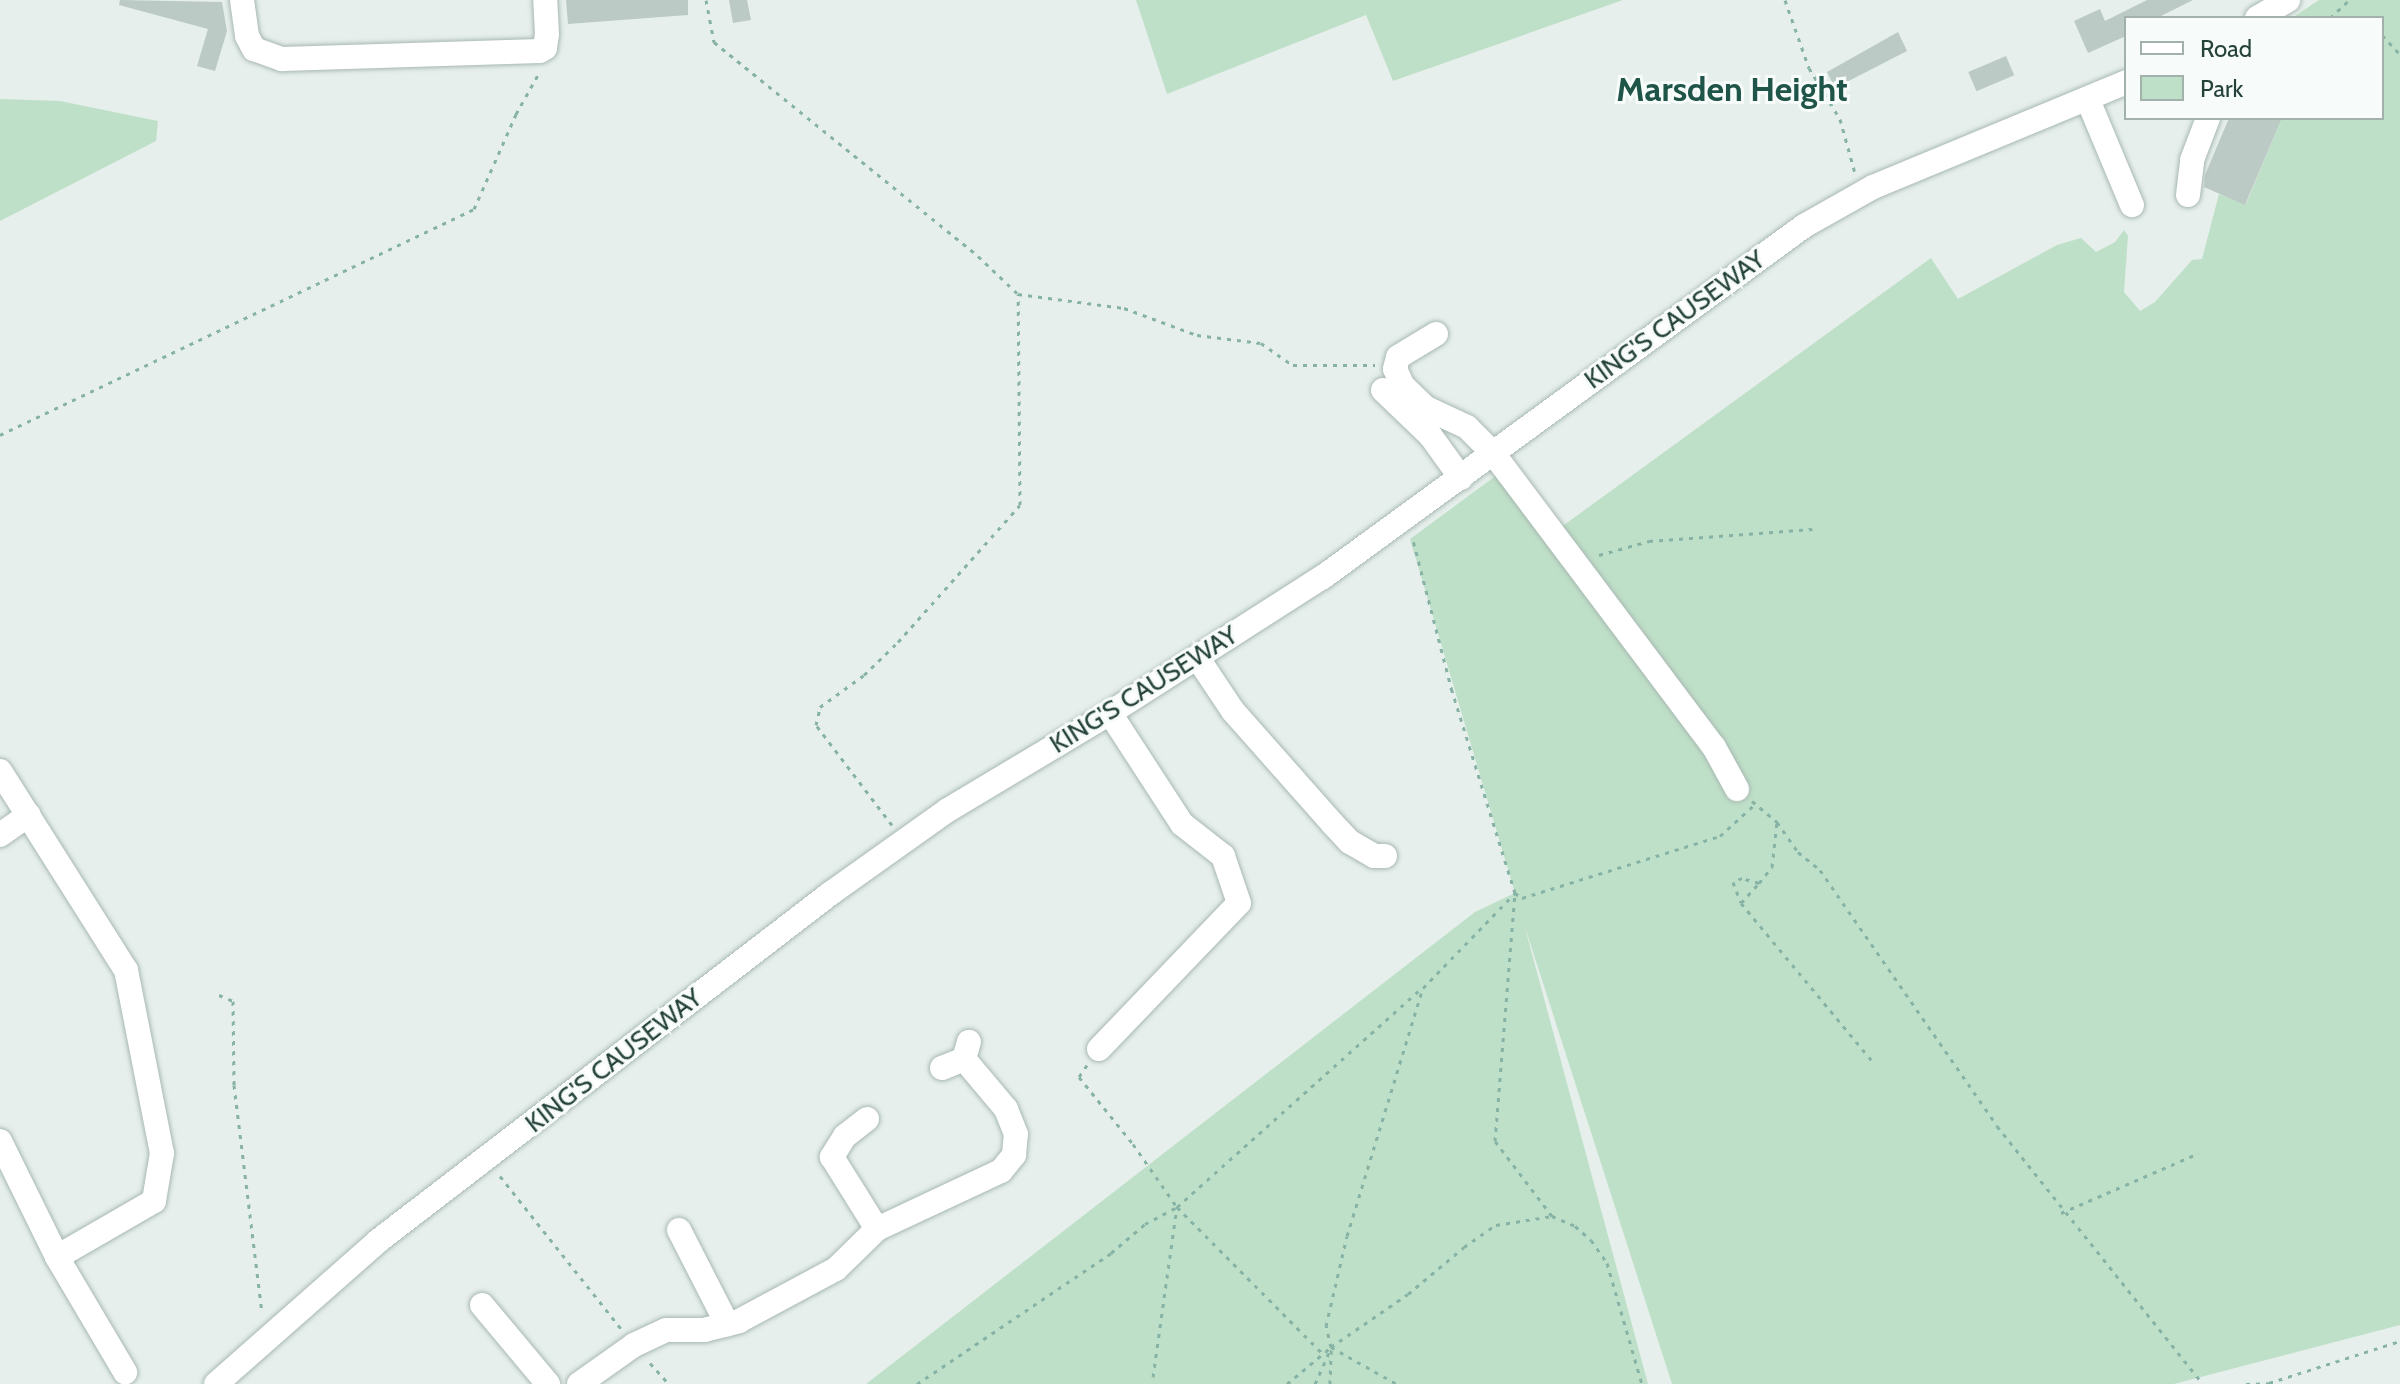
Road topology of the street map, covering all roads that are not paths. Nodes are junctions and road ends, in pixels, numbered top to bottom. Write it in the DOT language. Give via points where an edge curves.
graph roads {
  1 [pos="242,0"];
  2 [pos="545,0"];
  3 [pos="2288,0"];
  4 [pos="2260,16"];
  5 [pos="2124,83"];
  6 [pos="2088,100"];
  7 [pos="2207,120"];
  8 [pos="2188,195"];
  9 [pos="2132,205"];
  10 [pos="1436,334"];
  11 [pos="1383,390"];
  12 [pos="1493,453"];
  13 [pos="1461,478"];
  14 [pos="1197,657"];
  15 [pos="1110,713"];
  16 [pos="0,771"];
  17 [pos="1746,796"];
  18 [pos="29,815"];
  19 [pos="0,835"];
  20 [pos="1385,856"];
  21 [pos="1099,1049"];
  22 [pos="959,1056"];
  23 [pos="867,1119"];
  24 [pos="0,1141"];
  25 [pos="877,1229"];
  26 [pos="679,1230"];
  27 [pos="57,1257"];
  28 [pos="482,1305"];
  29 [pos="727,1324"];
  30 [pos="125,1372"];
  31 [pos="216,1384"];
  32 [pos="548,1384"];
  33 [pos="579,1384"];
  1 -- 2 [label="street" via="254,49 282,59 545,48"];
  3 -- 4 [label="street"];
  5 -- 6 [label="street, KING'S CAUSEWAY"];
  6 -- 9 [label="street"];
  6 -- 12 [label="street, KING'S CAUSEWAY" via="1976,141 1804,226"];
  7 -- 8 [label="street" via="2192,160"];
  10 -- 12 [label="street" via="1398,357 1403,386 1426,408 1467,427"];
  11 -- 13 [label="street" via="1430,435"];
  12 -- 13 [label="street, KING'S CAUSEWAY"];
  12 -- 17 [label="street"];
  13 -- 14 [label="street, KING'S CAUSEWAY" via="1323,577"];
  14 -- 15 [label="street, KING'S CAUSEWAY"];
  14 -- 20 [label="street" via="1233,711 1332,823 1350,842 1374,856"];
  15 -- 21 [label="street" via="1182,824 1223,856 1239,903"];
  15 -- 31 [label="street, KING'S CAUSEWAY" via="948,810 831,893 378,1241"];
  16 -- 18 [label="street"];
  18 -- 19 [label="street"];
  18 -- 27 [label="street" via="126,970 162,1153 154,1201"];
  22 -- 25 [label="street" via="1006,1109 1016,1134 1014,1155 1001,1171"];
  23 -- 25 [label="street" via="845,1136 832,1157"];
  24 -- 27 [label="street"];
  25 -- 29 [label="street" via="836,1269"];
  26 -- 29 [label="street"];
  27 -- 30 [label="street"];
  28 -- 32 [label="street"];
  29 -- 33 [label="street" via="666,1330 634,1345"];
}
